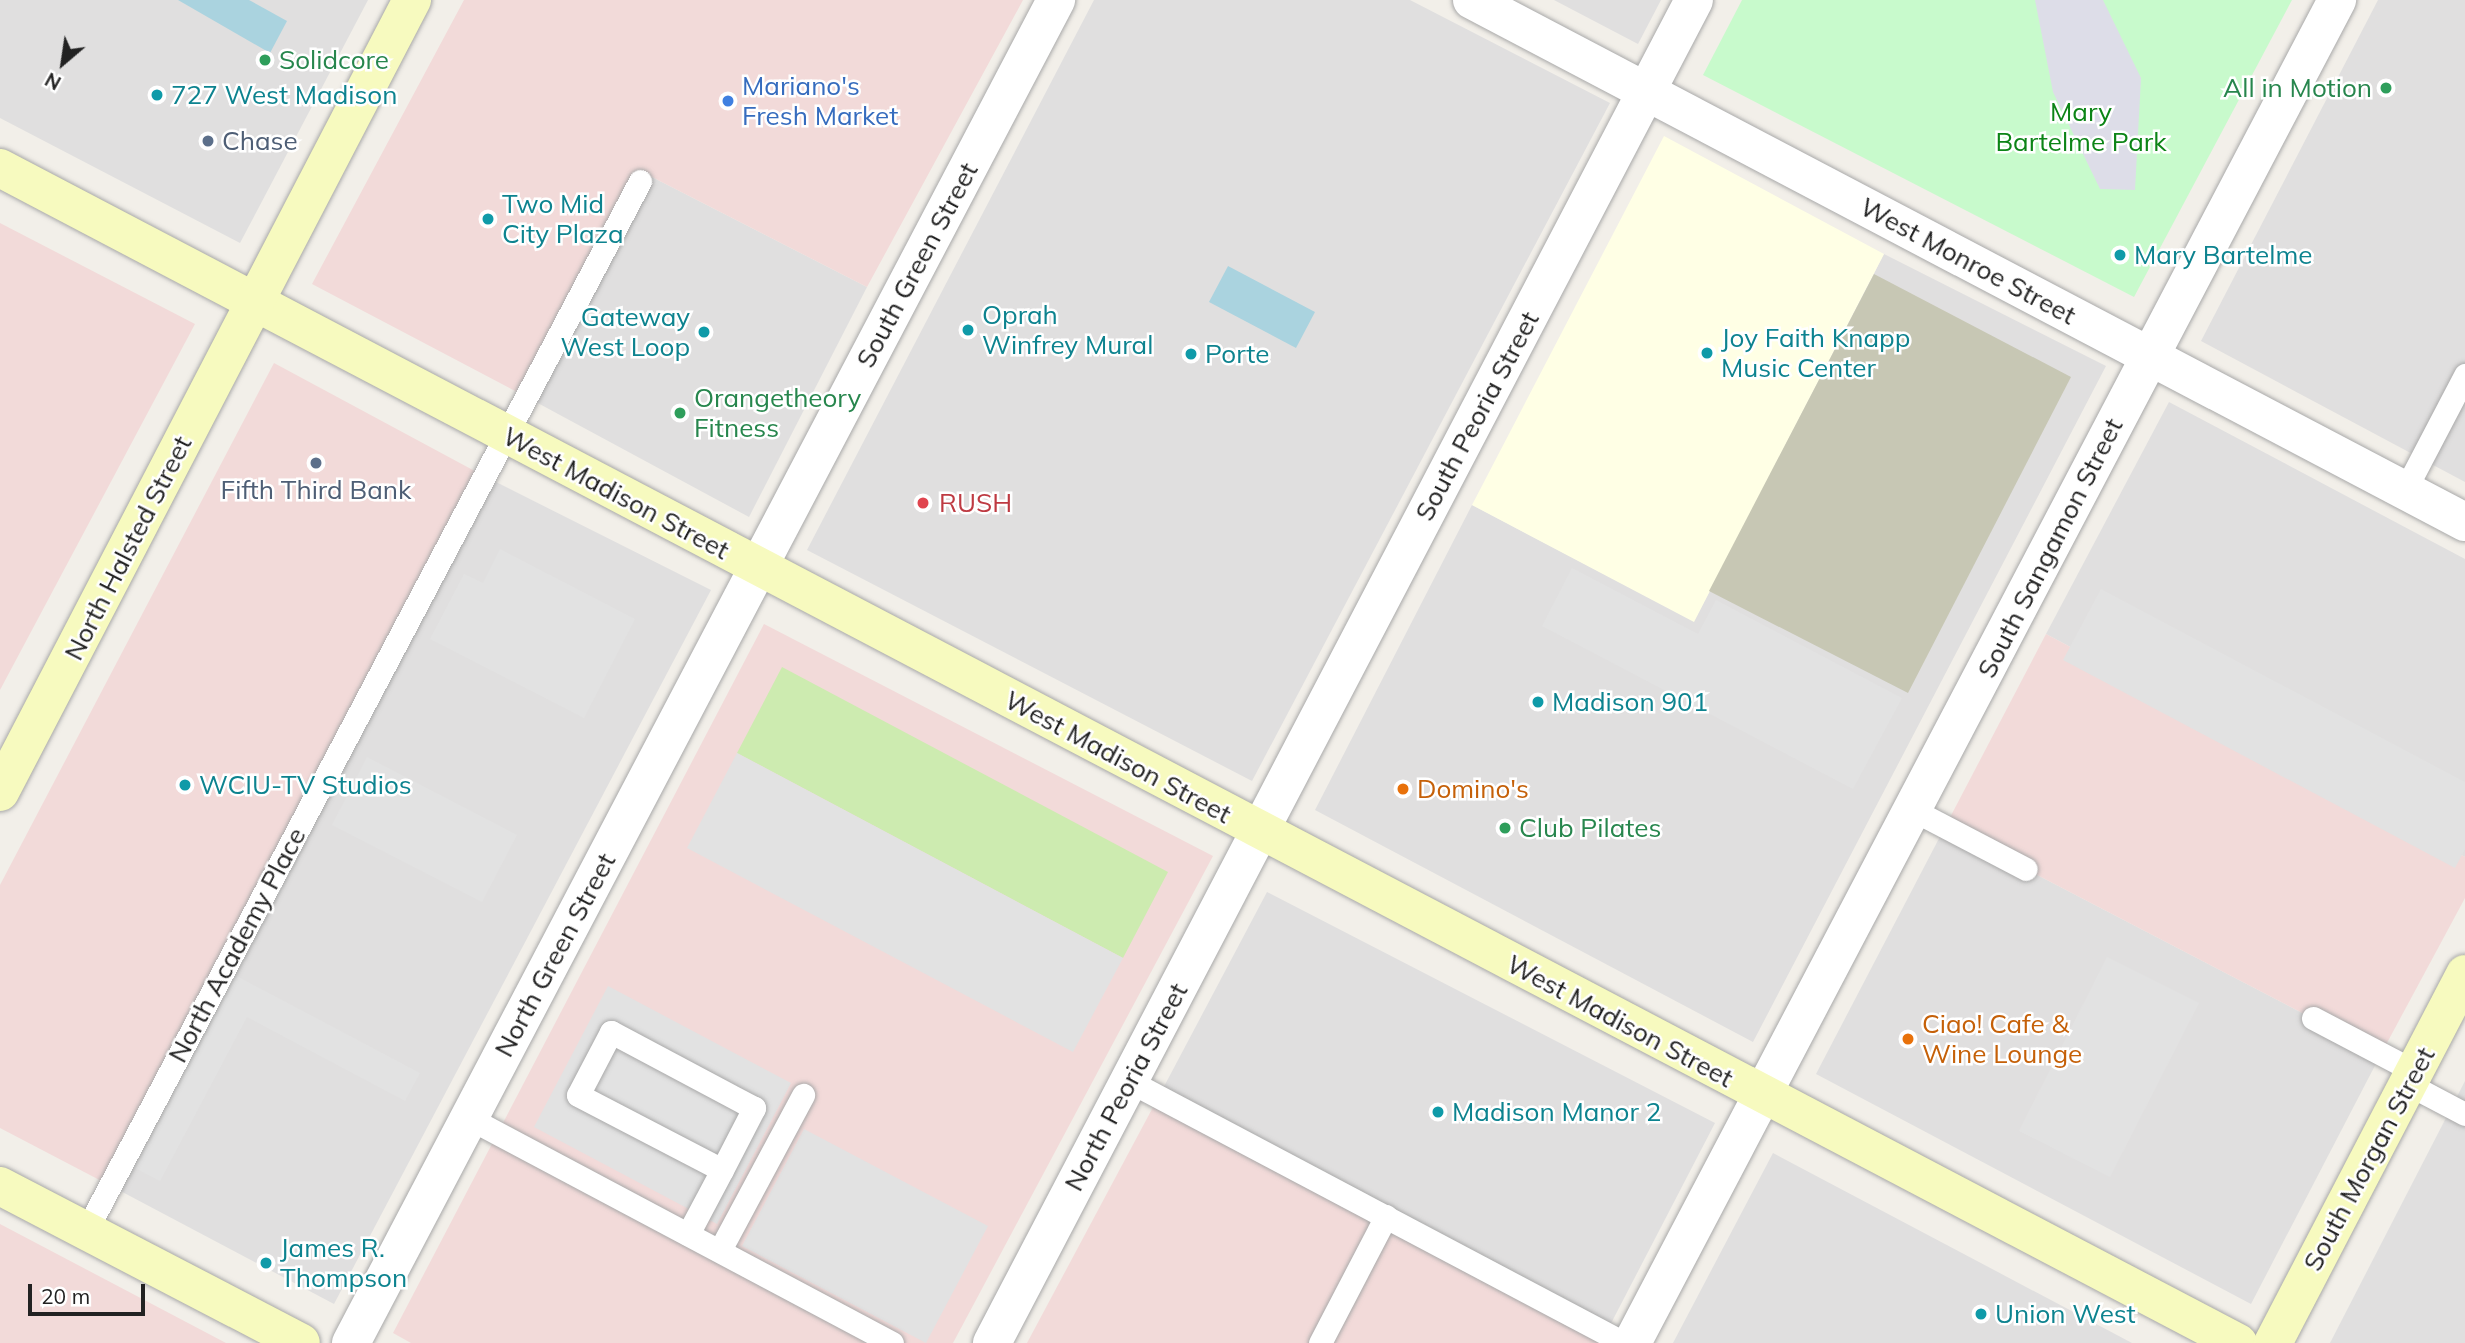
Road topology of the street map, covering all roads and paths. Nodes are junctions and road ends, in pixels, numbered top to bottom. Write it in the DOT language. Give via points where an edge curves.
graph roads {
  1 [pos="412,0"];
  2 [pos="1056,0"];
  3 [pos="1472,0"];
  4 [pos="1694,0"];
  5 [pos="2337,0"];
  6 [pos="1646,91"];
  7 [pos="0,168"];
  8 [pos="640,181"];
  9 [pos="254,302"];
  10 [pos="2150,357"];
  11 [pos="2465,375"];
  12 [pos="505,435"];
  13 [pos="2405,490"];
  14 [pos="2465,522"];
  15 [pos="758,567"];
  16 [pos="0,792"];
  17 [pos="1913,810"];
  18 [pos="1260,832"];
  19 [pos="2026,869"];
  20 [pos="2465,974"];
  21 [pos="2313,1018"];
  22 [pos="2411,1078"];
  23 [pos="1129,1081"];
  24 [pos="803,1095"];
  25 [pos="1763,1096"];
  26 [pos="2465,1114"];
  27 [pos="469,1118"];
  28 [pos="722,1170"];
  29 [pos="0,1186"];
  30 [pos="1386,1216"];
  31 [pos="86,1231"];
  32 [pos="688,1234"];
  33 [pos="720,1251"];
  34 [pos="301,1343"];
  35 [pos="351,1343"];
  36 [pos="892,1343"];
  37 [pos="992,1343"];
  38 [pos="1320,1343"];
  39 [pos="1624,1343"];
  40 [pos="1632,1343"];
  41 [pos="2238,1343"];
  42 [pos="2273,1343"];
  1 -- 9 [label="main road, North Halsted Street"];
  2 -- 15 [label="street, South Green Street"];
  3 -- 6 [label="street, West Monroe Street"];
  4 -- 6 [label="street, South Peoria Street"];
  5 -- 10 [label="street, South Sangamon Street"];
  6 -- 10 [label="street, West Monroe Street"];
  6 -- 18 [label="street, South Peoria Street"];
  7 -- 9 [label="main road, West Madison Street"];
  8 -- 12 [label="lane, North Academy Place"];
  9 -- 12 [label="main road, West Madison Street"];
  9 -- 16 [label="main road, North Halsted Street"];
  10 -- 13 [label="street, West Monroe Street"];
  10 -- 17 [label="street, South Sangamon Street"];
  11 -- 13 [label="lane"];
  12 -- 15 [label="main road, West Madison Street"];
  12 -- 31 [label="lane, North Academy Place"];
  13 -- 14 [label="street, West Monroe Street"];
  15 -- 18 [label="main road, West Madison Street"];
  15 -- 27 [label="street, North Green Street"];
  17 -- 19 [label="lane"];
  17 -- 25 [label="street, South Sangamon Street"];
  18 -- 23 [label="street, North Peoria Street"];
  18 -- 25 [label="main road, West Madison Street"];
  20 -- 22 [label="main road, South Morgan Street"];
  21 -- 22 [label="lane"];
  22 -- 26 [label="lane"];
  22 -- 42 [label="main road, South Morgan Street"];
  23 -- 30 [label="lane"];
  23 -- 37 [label="street, North Peoria Street"];
  24 -- 33 [label="lane"];
  25 -- 40 [label="street, South Sangamon Street"];
  25 -- 41 [label="main road, West Madison Street"];
  27 -- 32 [label="lane"];
  27 -- 35 [label="street, North Green Street"];
  28 -- 28 [label="lane" via="754,1108 611,1032 578,1095"];
  28 -- 32 [label="lane"];
  29 -- 31 [label="main road"];
  30 -- 38 [label="lane"];
  30 -- 39 [label="lane"];
  31 -- 34 [label="main road"];
  32 -- 33 [label="lane"];
  33 -- 36 [label="lane"];
}
